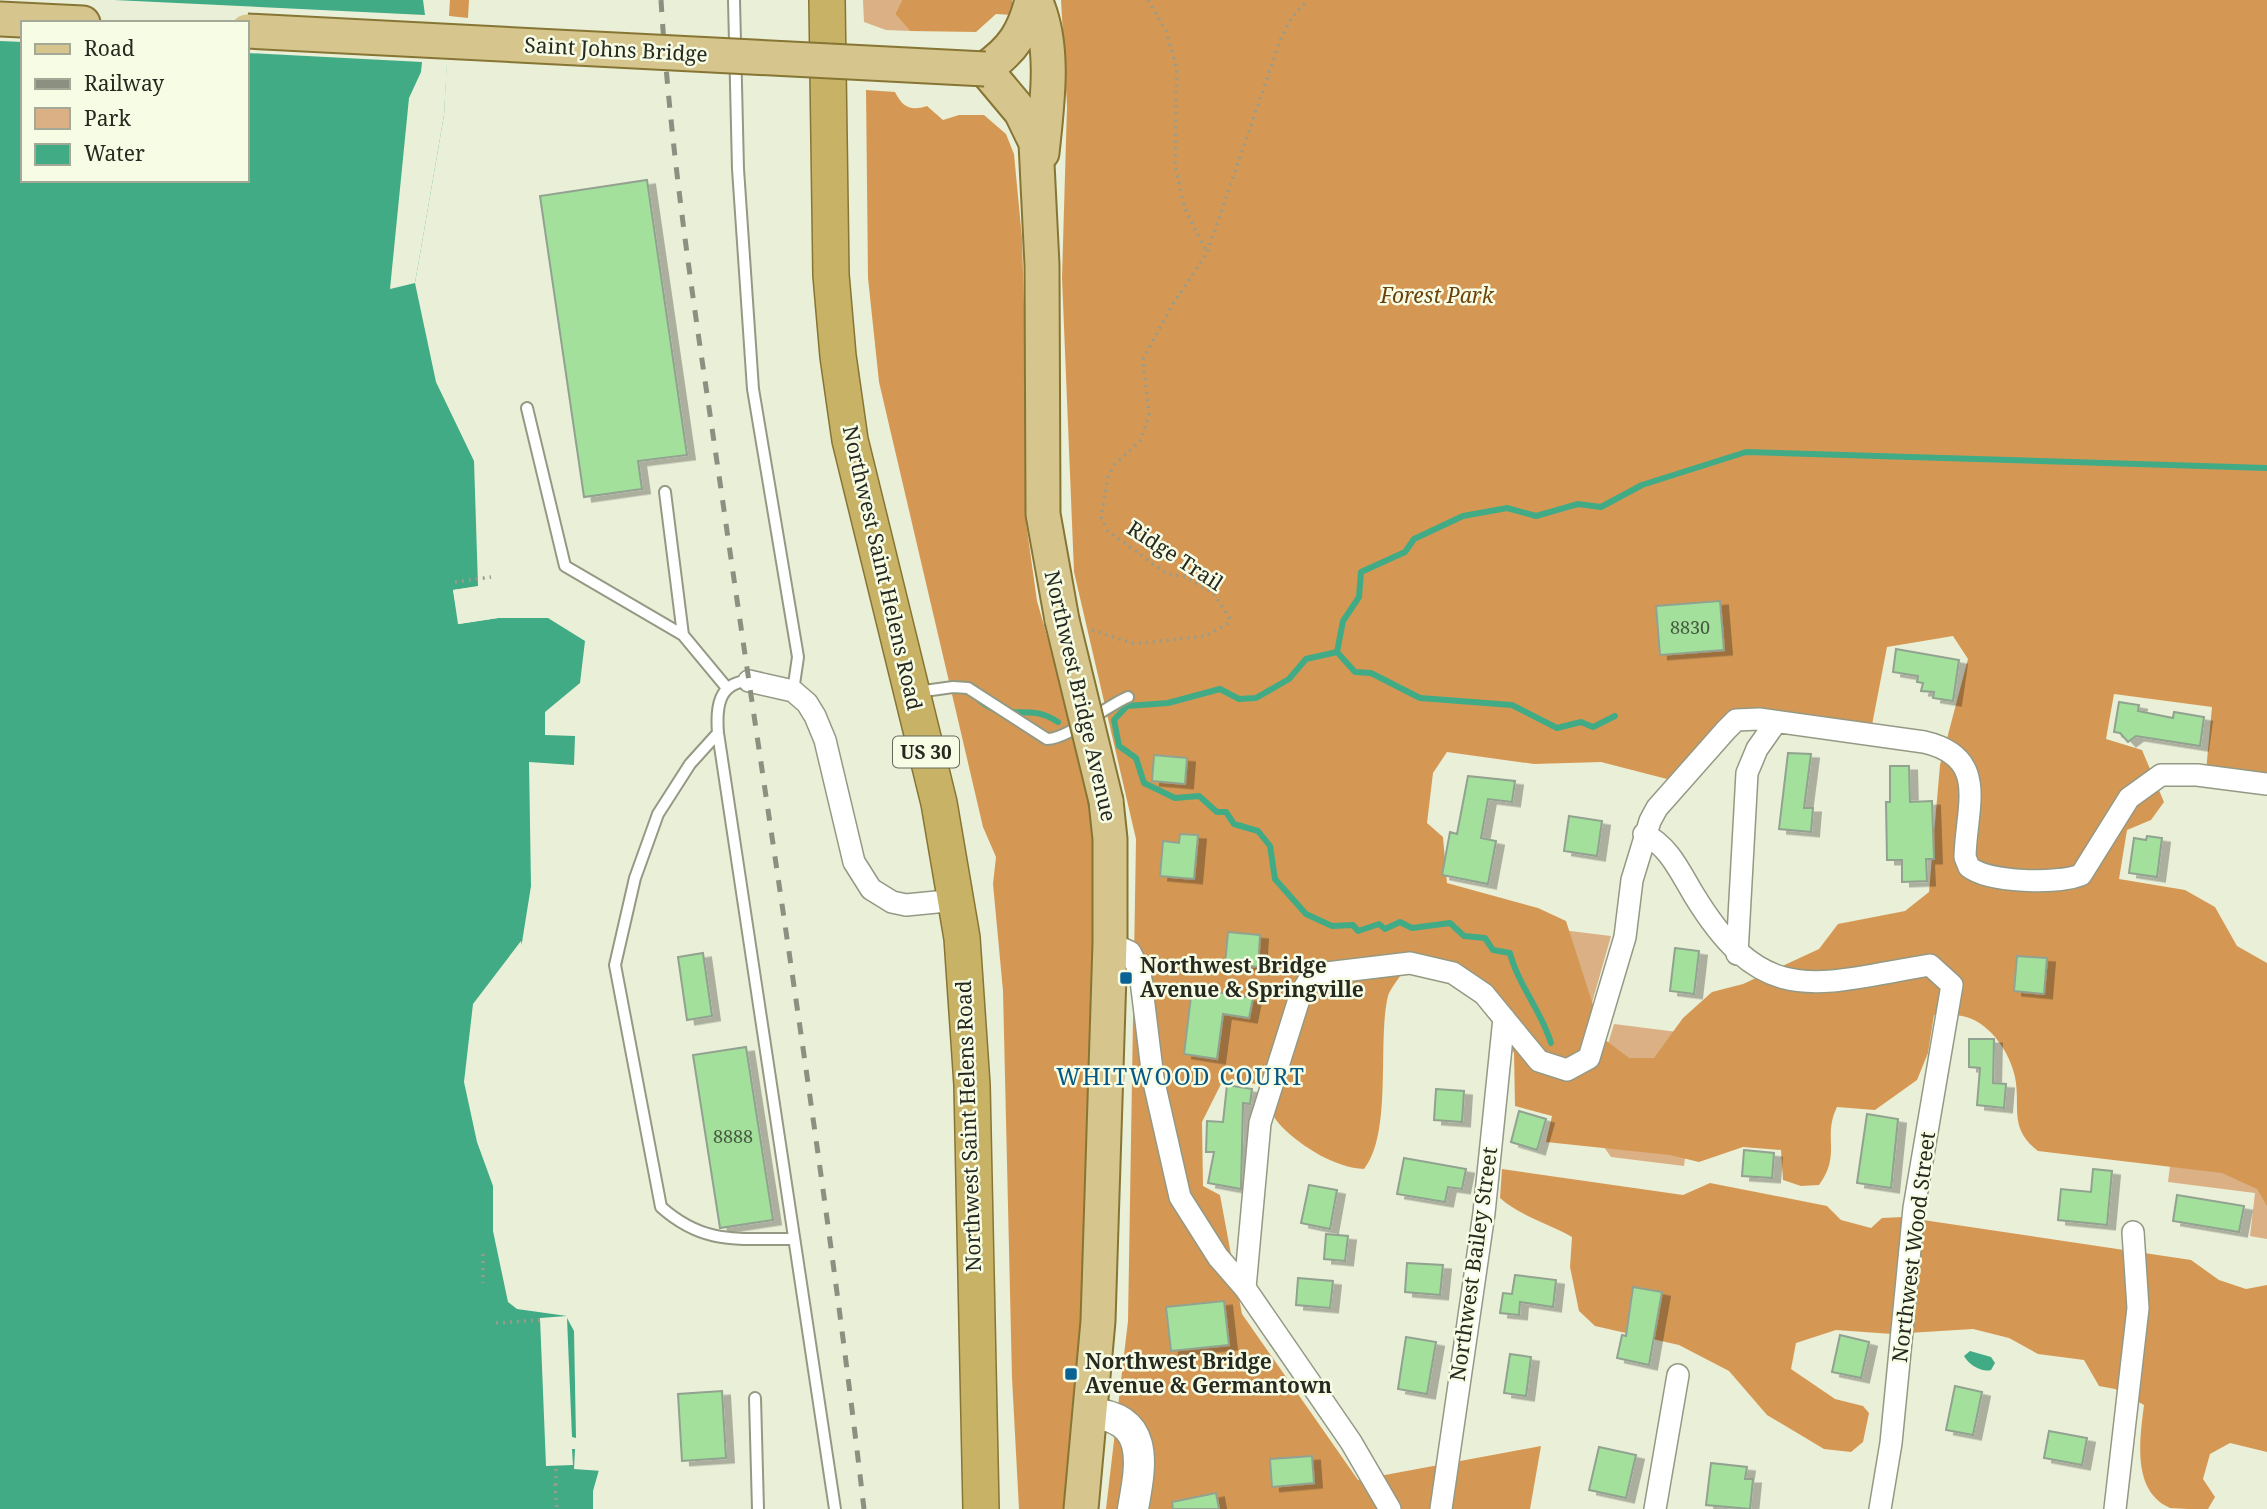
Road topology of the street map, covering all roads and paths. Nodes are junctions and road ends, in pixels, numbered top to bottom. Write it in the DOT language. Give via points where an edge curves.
graph roads {
  1 [pos="734,0"];
  2 [pos="827,0"];
  3 [pos="1034,0"];
  4 [pos="1148,0"];
  5 [pos="1308,0"];
  6 [pos="0,19"];
  7 [pos="42,21"];
  8 [pos="248,31"];
  9 [pos="998,59"];
  10 [pos="1040,177"];
  11 [pos="1207,253"];
  12 [pos="527,408"];
  13 [pos="665,492"];
  14 [pos="491,577"];
  15 [pos="455,582"];
  16 [pos="1074,622"];
  17 [pos="683,635"];
  18 [pos="749,681"];
  19 [pos="727,688"];
  20 [pos="793,691"];
  21 [pos="911,693"];
  22 [pos="1128,697"];
  23 [pos="1776,722"];
  24 [pos="718,733"];
  25 [pos="2267,784"];
  26 [pos="1644,834"];
  27 [pos="957,900"];
  28 [pos="1110,943"];
  29 [pos="1737,954"];
  30 [pos="1504,1018"];
  31 [pos="2133,1232"];
  32 [pos="794,1239"];
  33 [pos="483,1254"];
  34 [pos="484,1283"];
  35 [pos="1245,1288"];
  36 [pos="540,1320"];
  37 [pos="496,1323"];
  38 [pos="1678,1375"];
  39 [pos="755,1398"];
  40 [pos="1089,1413"];
  41 [pos="556,1466"];
  42 [pos="556,1509"];
  43 [pos="758,1509"];
  44 [pos="835,1509"];
  45 [pos="981,1509"];
  46 [pos="1082,1509"];
  47 [pos="1133,1509"];
  48 [pos="1390,1509"];
  49 [pos="1441,1509"];
  50 [pos="1655,1509"];
  51 [pos="1880,1509"];
  52 [pos="2115,1509"];
  1 -- 20 [label="lane" via="738,169 753,389 798,657"];
  2 -- 21 [label="highway, Northwest Saint Helens Road / US 30" via="831,275 838,356 850,440"];
  3 -- 9 [label="main road, Northwest Bridge Avenue" via="1025,26"];
  3 -- 10 [label="main road, Northwest Bridge Avenue" via="1044,19 1047,99"];
  4 -- 11 [label="path" via="1166,31 1177,69 1175,166 1185,209"];
  5 -- 11 [label="path, Ridge Trail" via="1281,38"];
  6 -- 7 [label="main road"];
  8 -- 9 [label="main road, Saint Johns Bridge, bridge"];
  9 -- 10 [label="main road, Northwest Bridge Avenue" via="1007,94 1031,132"];
  10 -- 16 [label="main road, Northwest Bridge Avenue" via="1042,514"];
  11 -- 16 [label="path, Ridge Trail" via="1143,359 1149,415 1140,441 1108,476 1101,517 1108,531 1167,574 1186,577 1214,594 1229,617 1228,623 1205,636 1135,644"];
  12 -- 17 [label="lane" via="565,566"];
  13 -- 17 [label="lane"];
  14 -- 15 [label="path"];
  16 -- 28 [label="main road, Northwest Bridge Avenue, bridge" via="1106,801"];
  17 -- 19 [label="lane"];
  18 -- 19 [label="lane"];
  18 -- 20 [label="street"];
  19 -- 24 [label="lane" via="717,706"];
  20 -- 27 [label="street" via="807,703 825,740 861,877 880,896 906,905"];
  21 -- 22 [label="lane" via="968,688 1039,736 1055,739"];
  21 -- 27 [label="highway, Northwest Saint Helens Road / US 30"];
  23 -- 25 [label="street" via="1924,741 1956,754 1971,784 1965,857 1969,867 1988,877 2060,881 2081,875 2129,797 2161,775"];
  23 -- 26 [label="street" via="1736,720 1657,808"];
  23 -- 29 [label="street" via="1747,773"];
  24 -- 32 [label="lane"];
  24 -- 32 [label="lane" via="690,764 658,814 635,878 615,965 661,1207 682,1225 719,1238"];
  26 -- 29 [label="street" via="1671,856 1709,920"];
  26 -- 30 [label="street" via="1625,937 1589,1058 1567,1070 1539,1061"];
  27 -- 45 [label="highway, Northwest Saint Helens Road / US 30" via="972,1085"];
  28 -- 35 [label="street" via="1130,953 1140,972 1153,1078 1180,1197 1218,1257"];
  28 -- 40 [label="main road, Northwest Bridge Avenue" via="1098,1321"];
  29 -- 51 [label="street, Northwest Wood Street" via="1765,973 1797,982 1930,965 1952,985 1914,1208 1891,1443"];
  30 -- 35 [label="street" via="1484,994 1453,973 1410,963 1318,974 1309,980 1260,1123"];
  30 -- 49 [label="street, Northwest Bailey Street" via="1483,1213"];
  31 -- 52 [label="street" via="2138,1308"];
  32 -- 44 [label="lane"];
  33 -- 34 [label="path"];
  35 -- 48 [label="street"];
  36 -- 37 [label="path"];
  38 -- 50 [label="street"];
  39 -- 43 [label="lane"];
  40 -- 46 [label="main road, Northwest Bridge Avenue"];
  40 -- 47 [label="main road" via="1107,1414 1137,1439 1140,1469"];
  41 -- 42 [label="path"];
}
